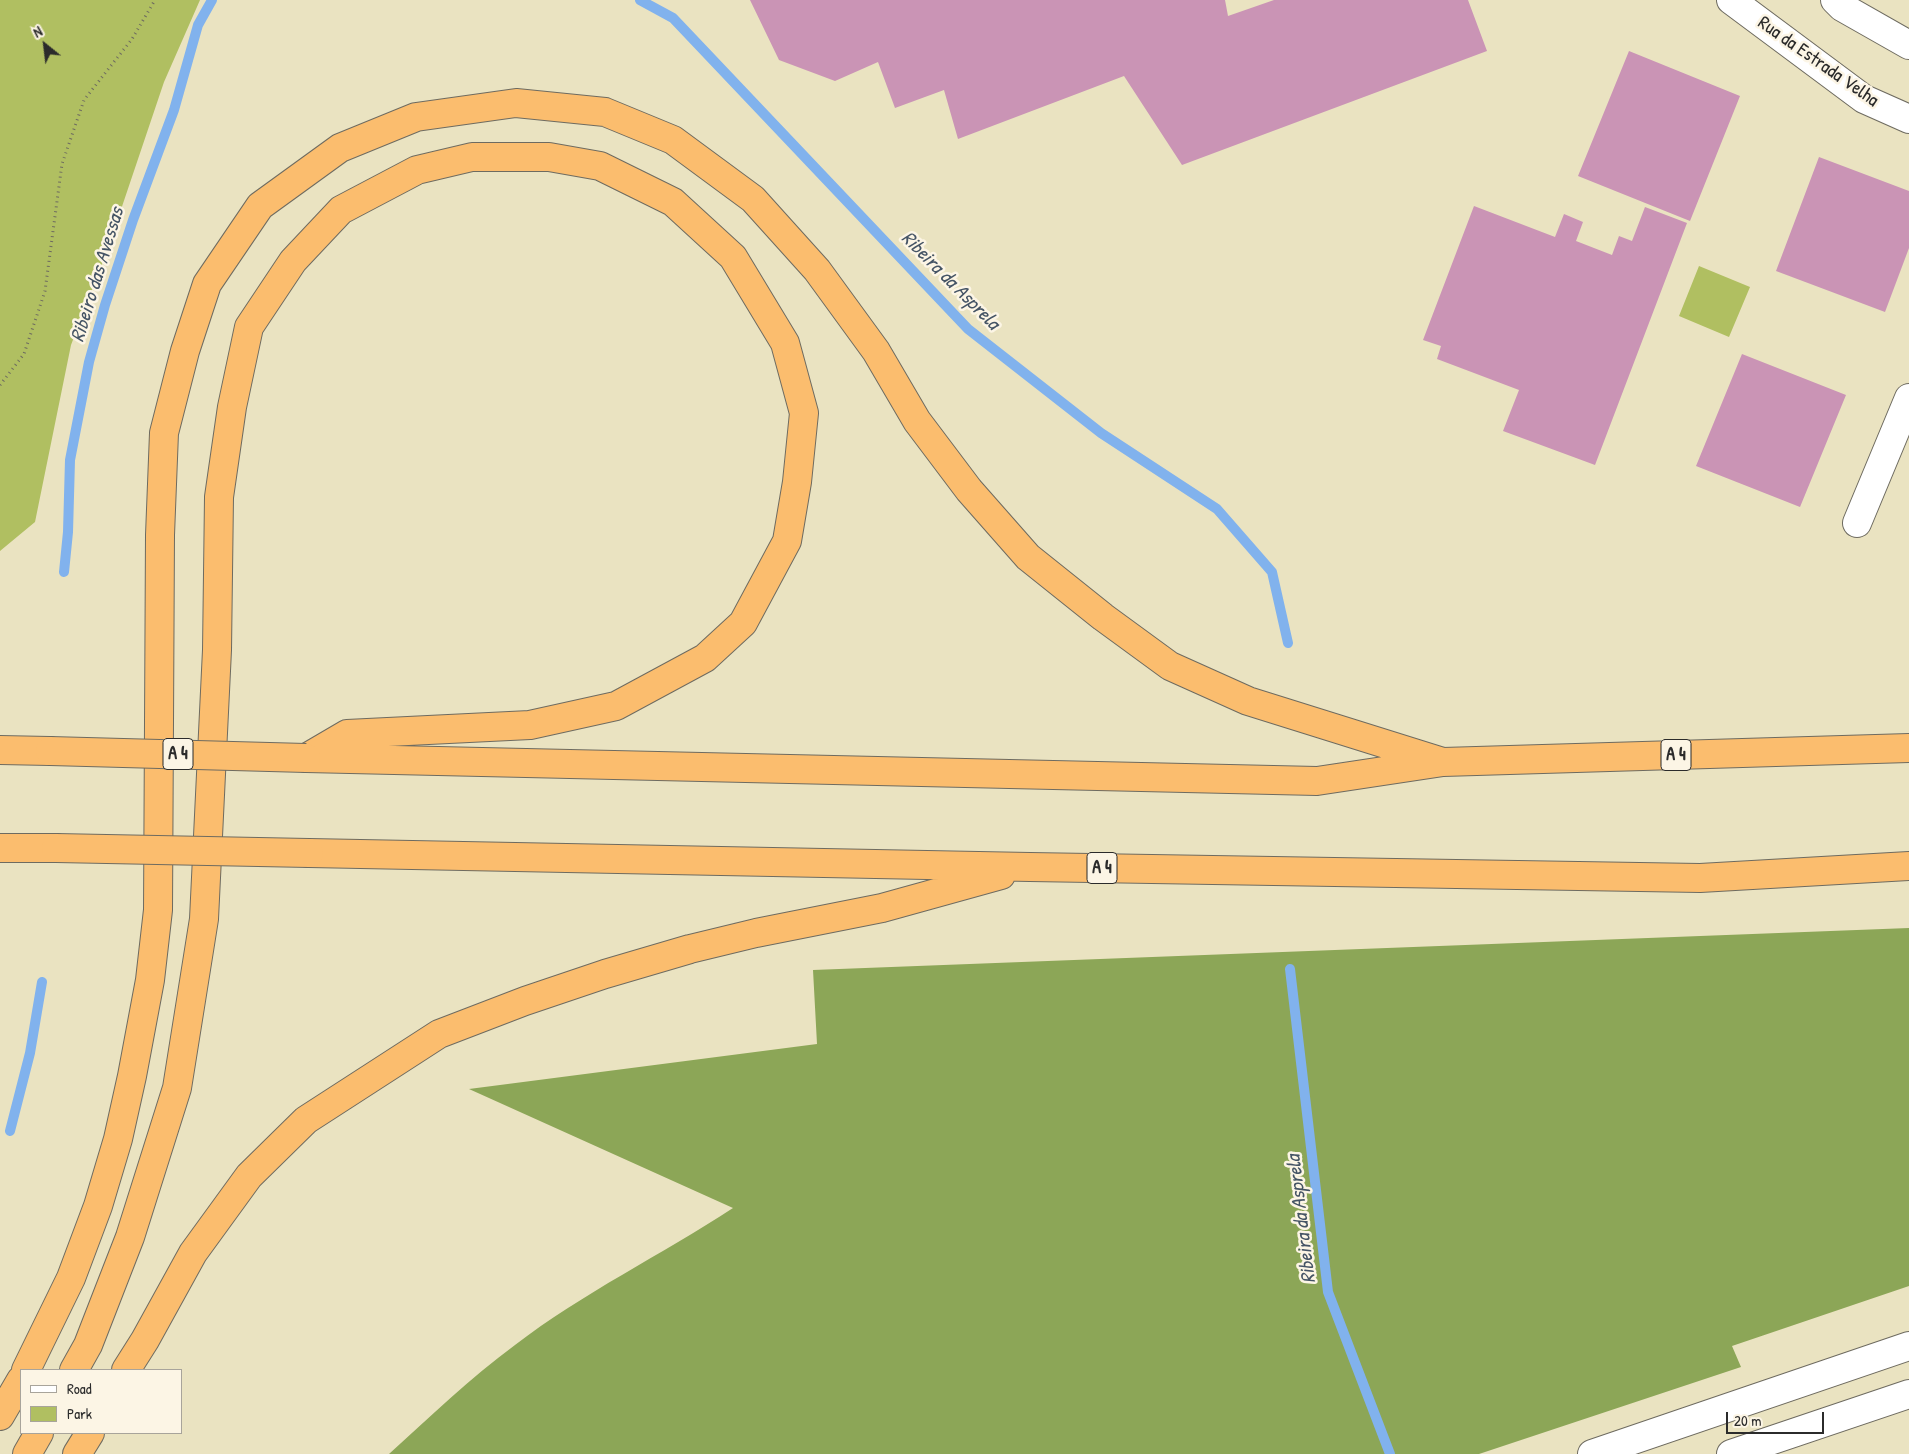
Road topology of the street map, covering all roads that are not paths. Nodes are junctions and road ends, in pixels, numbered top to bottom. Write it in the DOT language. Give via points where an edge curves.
graph roads {
  1 [pos="1731,0"];
  2 [pos="1835,0"];
  3 [pos="1909,45"];
  4 [pos="1909,119"];
  5 [pos="1909,398"];
  6 [pos="1857,523"];
  7 [pos="1909,748"];
  8 [pos="0,750"];
  9 [pos="306,758"];
  10 [pos="1443,762"];
  11 [pos="0,848"];
  12 [pos="1909,866"];
  13 [pos="1030,867"];
  14 [pos="1909,1346"];
  15 [pos="26,1369"];
  16 [pos="75,1369"];
  17 [pos="127,1369"];
  18 [pos="20,1382"];
  19 [pos="1909,1394"];
  20 [pos="0,1416"];
  21 [pos="38,1434"];
  22 [pos="89,1434"];
  23 [pos="27,1454"];
  24 [pos="78,1454"];
  25 [pos="1592,1454"];
  26 [pos="1730,1454"];
  1 -- 4 [label="street, Rua da Estrada Velha" via="1864,99"];
  2 -- 3 [label="street"];
  5 -- 6 [label="street"];
  7 -- 10 [label="highway, A 4"];
  8 -- 9 [label="highway, A 4, bridge"];
  9 -- 10 [label="highway, A 4" via="1317,781"];
  9 -- 16 [label="highway" via="347,734 530,725 616,706 705,658 743,623 787,541 804,413 785,343 733,257 673,202 600,166 549,157 472,157 417,170 341,210 293,261 249,327 232,408 219,497 217,650 204,919 177,1088 130,1237 88,1345"];
  10 -- 15 [label="highway" via="1248,701 1170,666 1102,617 1028,557 969,490 917,421 876,351 817,270 752,199 673,140 605,112 516,103 416,117 340,148 260,206 207,284 185,351 164,433 160,535 158,910 150,980 118,1139 98,1206 71,1278"];
  11 -- 13 [label="highway, A 4, bridge"];
  12 -- 13 [label="highway, A 4" via="1700,878"];
  13 -- 17 [label="highway" via="882,908 690,949 569,986 439,1034 306,1120 249,1176 193,1253"];
  14 -- 25 [label="street"];
  18 -- 20 [label="highway"];
  19 -- 26 [label="street"];
  21 -- 23 [label="highway"];
  22 -- 24 [label="highway"];
}
